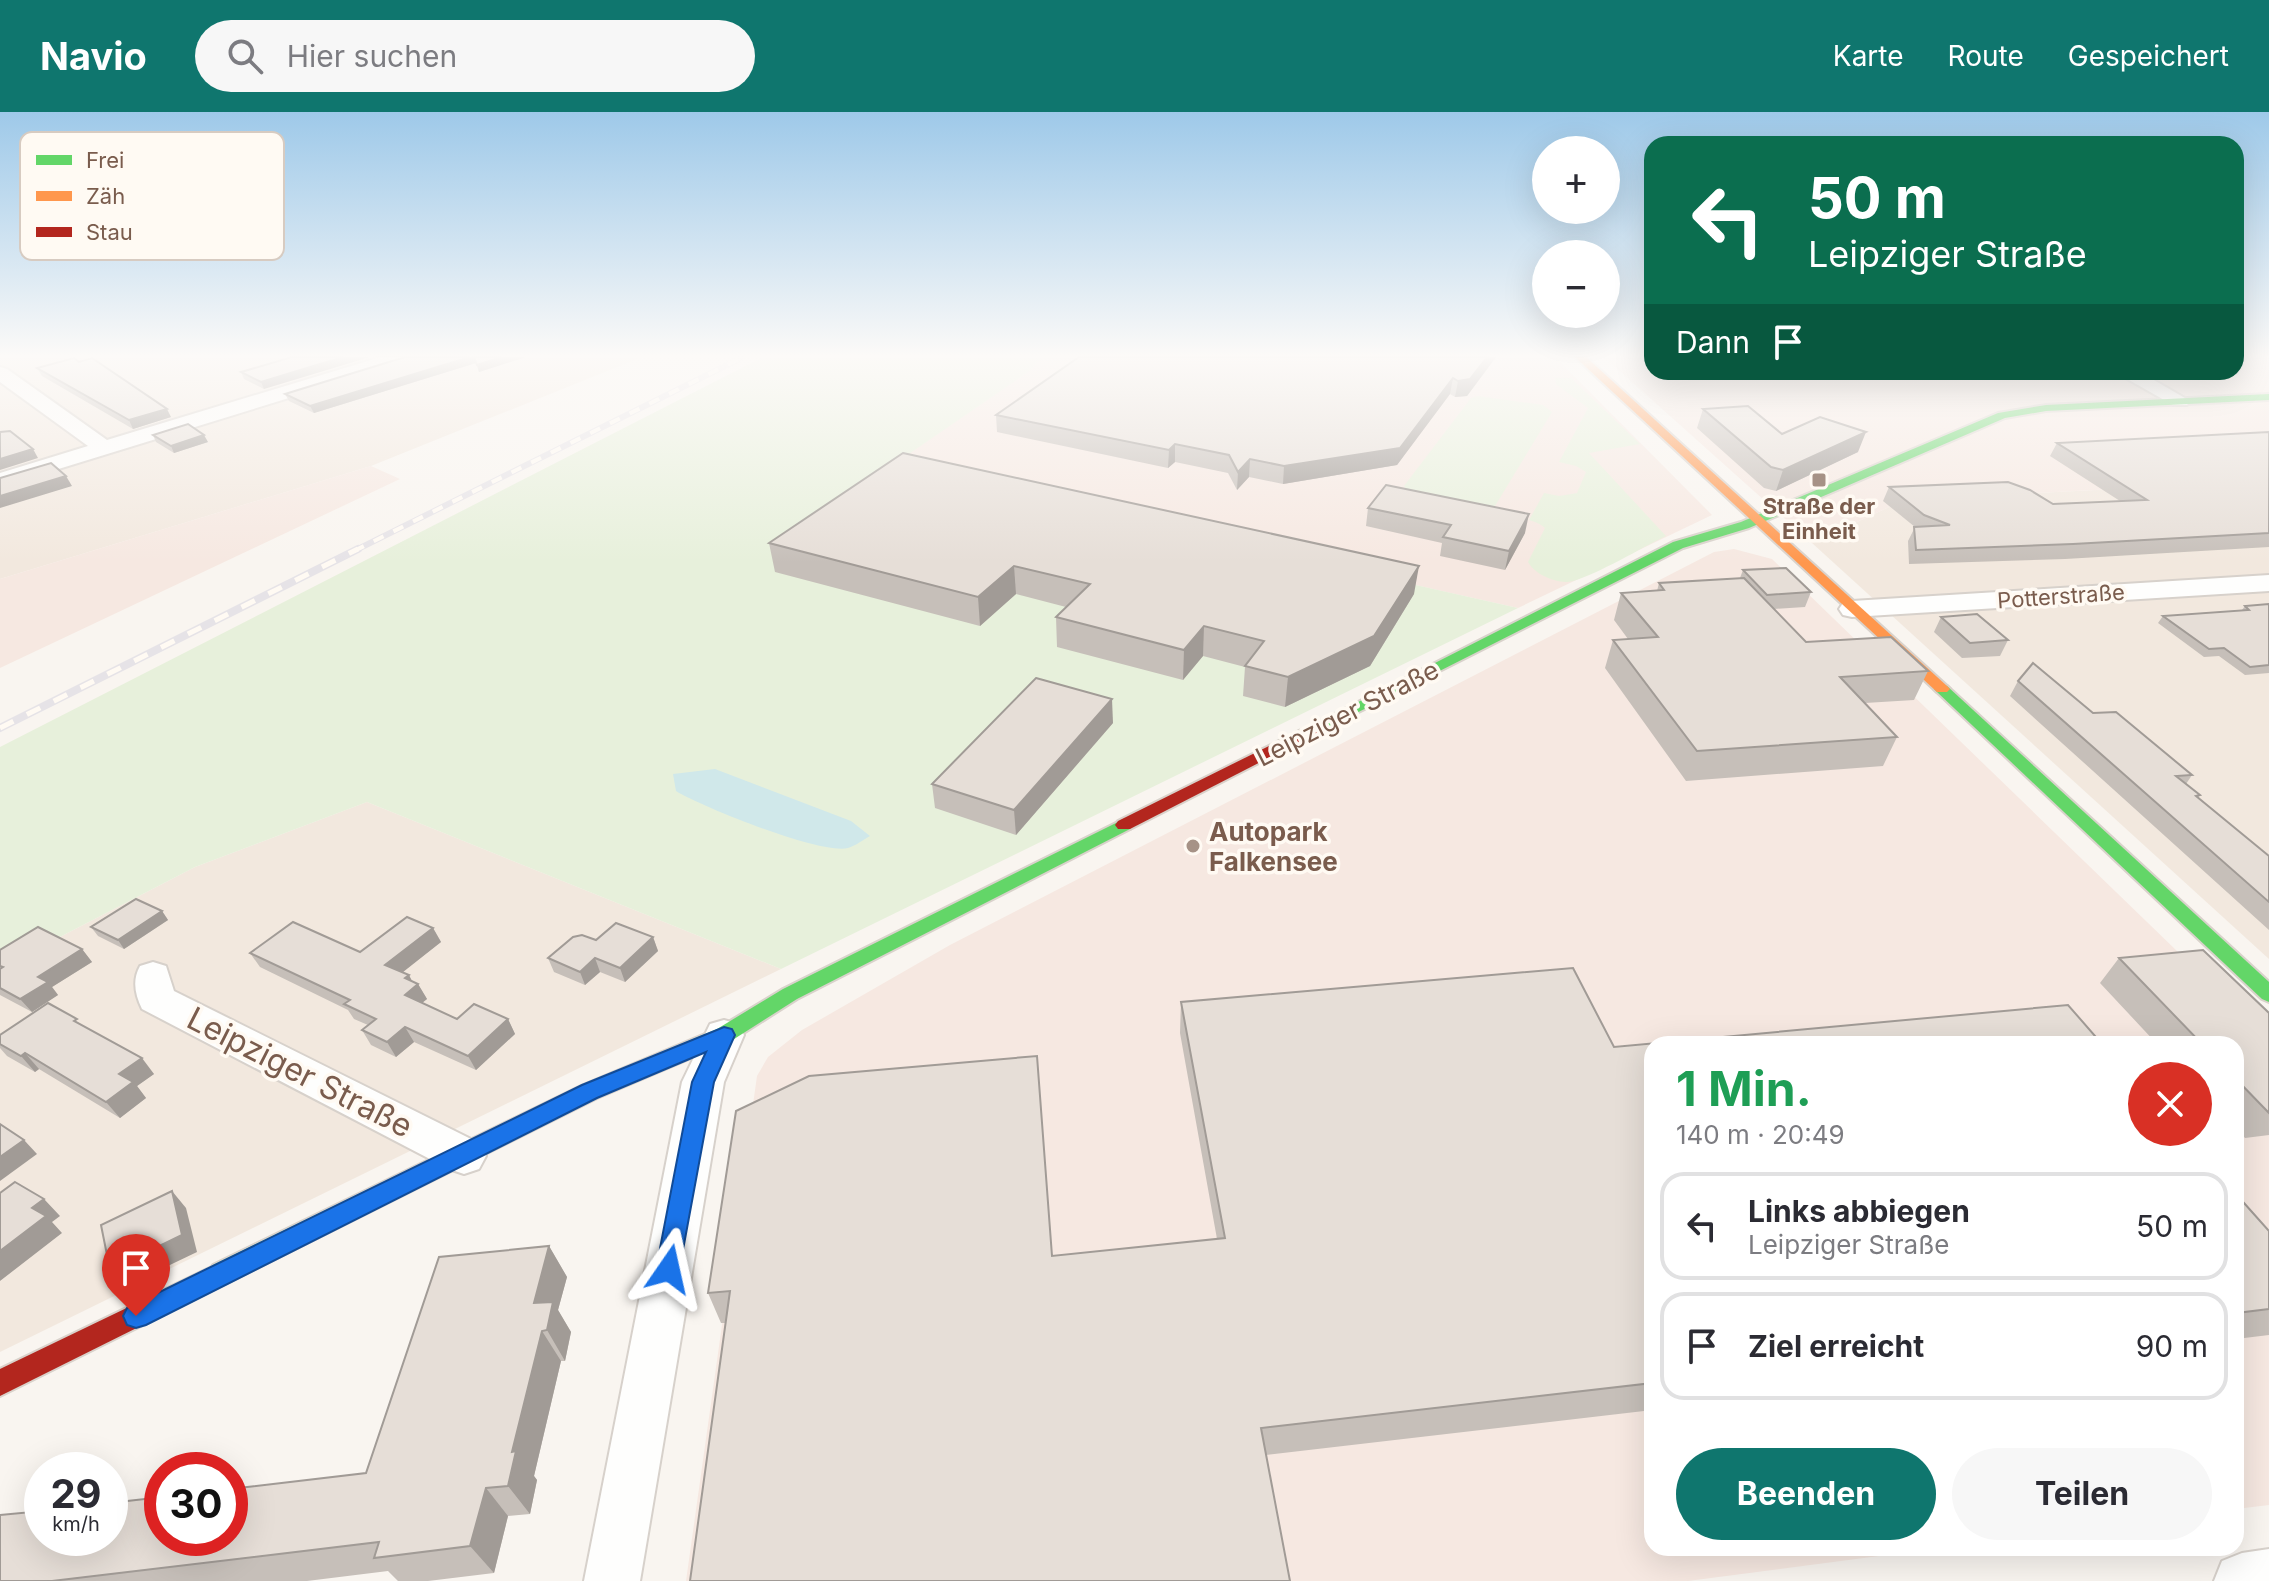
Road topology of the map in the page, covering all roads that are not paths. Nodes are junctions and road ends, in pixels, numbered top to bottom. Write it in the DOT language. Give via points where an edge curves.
graph roads {
  1 [pos="73,426"];
  2 [pos="178,426"];
  3 [pos="1659,426"];
  4 [pos="1977,426"];
  5 [pos="104,448"];
  6 [pos="0,480"];
  7 [pos="1757,518"];
  8 [pos="2269,583"];
  9 [pos="1852,609"];
  10 [pos="153,976"];
  11 [pos="2268,992"];
  12 [pos="724,1035"];
  13 [pos="464,1156"];
  14 [pos="0,1383"];
  15 [pos="2269,1577"];
  16 [pos="612,1581"];
  17 [pos="2242,1581"];
  1 -- 5 [label="street"];
  2 -- 5 [label="street"];
  3 -- 7 [label="street"];
  4 -- 7 [label="street, Leipziger Straße"];
  5 -- 6 [label="street"];
  7 -- 9 [label="street"];
  7 -- 12 [label="street, Leipziger Straße" via="1678,545 790,994"];
  8 -- 9 [label="street, Potterstraße"];
  9 -- 11 [label="street"];
  10 -- 13 [label="street, Leipziger Straße" via="156,999"];
  12 -- 13 [label="street, Leipziger Straße" via="589,1092"];
  12 -- 16 [label="street" via="703,1082"];
  13 -- 14 [label="street, Leipziger Straße"];
  15 -- 17 [label="street"];
}
